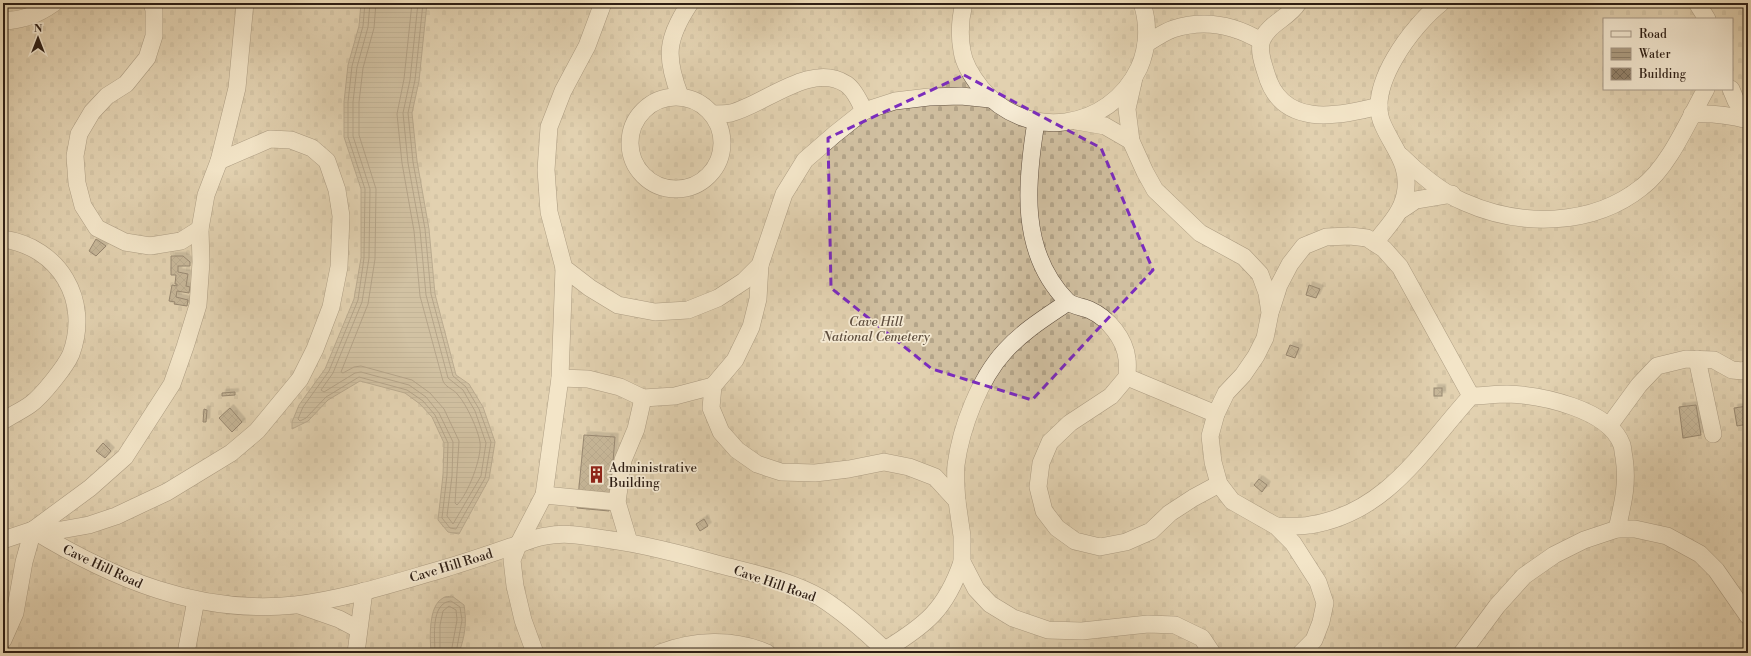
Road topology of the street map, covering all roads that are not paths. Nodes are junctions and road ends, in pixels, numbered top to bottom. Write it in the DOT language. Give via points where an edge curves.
graph roads {
  1 [pos="54,3"];
  2 [pos="152,3"];
  3 [pos="245,3"];
  4 [pos="603,3"];
  5 [pos="690,3"];
  6 [pos="964,3"];
  7 [pos="1142,3"];
  8 [pos="1298,3"];
  9 [pos="1441,3"];
  10 [pos="1698,3"];
  11 [pos="1706,18"];
  12 [pos="3,21"];
  13 [pos="1261,41"];
  14 [pos="1146,44"];
  15 [pos="1134,78"];
  16 [pos="1705,90"];
  17 [pos="1731,90"];
  18 [pos="680,96"];
  19 [pos="990,100"];
  20 [pos="1379,106"];
  21 [pos="864,111"];
  22 [pos="713,114"];
  23 [pos="1692,114"];
  24 [pos="1748,119"];
  25 [pos="1074,121"];
  26 [pos="1036,122"];
  27 [pos="1131,141"];
  28 [pos="1401,156"];
  29 [pos="219,161"];
  30 [pos="1452,194"];
  31 [pos="1401,210"];
  32 [pos="200,229"];
  33 [pos="3,239"];
  34 [pos="1375,243"];
  35 [pos="760,265"];
  36 [pos="564,268"];
  37 [pos="1068,302"];
  38 [pos="1270,313"];
  39 [pos="1697,359"];
  40 [pos="1748,369"];
  41 [pos="1127,377"];
  42 [pos="560,378"];
  43 [pos="713,386"];
  44 [pos="1471,396"];
  45 [pos="643,398"];
  46 [pos="1216,414"];
  47 [pos="3,421"];
  48 [pos="1609,426"];
  49 [pos="1713,434"];
  50 [pos="1219,484"];
  51 [pos="544,495"];
  52 [pos="956,501"];
  53 [pos="617,502"];
  54 [pos="1276,526"];
  55 [pos="1617,529"];
  56 [pos="33,530"];
  57 [pos="3,540"];
  58 [pos="629,542"];
  59 [pos="518,545"];
  60 [pos="962,562"];
  61 [pos="364,591"];
  62 [pos="196,600"];
  63 [pos="297,604"];
  64 [pos="1748,616"];
  65 [pos="358,629"];
  66 [pos="3,640"];
  67 [pos="886,652"];
  68 [pos="186,653"];
  69 [pos="356,653"];
  70 [pos="535,653"];
  71 [pos="660,653"];
  72 [pos="767,653"];
  73 [pos="1212,653"];
  74 [pos="1302,653"];
  75 [pos="1462,653"];
  1 -- 12 [label="street" via="40,13"];
  2 -- 32 [label="street" via="154,36 147,58 126,84 107,96 92,112 79,134 75,156 77,183 82,206 97,228 125,242 150,246 181,241"];
  3 -- 29 [label="street" via="237,88"];
  4 -- 36 [label="street" via="587,46 563,90 550,127 546,170 550,212"];
  5 -- 18 [label="street" via="677,22 669,54 671,73"];
  6 -- 19 [label="street" via="959,24 962,52 973,78"];
  7 -- 14 [label="street" via="1146,15"];
  8 -- 13 [label="street" via="1270,27"];
  9 -- 20 [label="street" via="1410,34 1401,48 1383,82"];
  10 -- 11 [label="street"];
  13 -- 14 [label="street" via="1231,28 1195,24 1172,29"];
  13 -- 20 [label="street" via="1269,86 1286,106 1306,114 1342,115"];
  14 -- 15 [label="street" via="1142,62"];
  15 -- 25 [label="street" via="1118,98 1103,109"];
  15 -- 27 [label="street" via="1127,109"];
  16 -- 23 [label="street"];
  17 -- 24 [label="street"];
  18 -- 22 [label="street" via="692,99"];
  18 -- 22 [label="street" via="664,98 650,104 638,115 631,129 629,145 632,160 641,173 653,183 668,188 684,188 699,183 711,173 719,159 722,144 720,128"];
  19 -- 21 [label="street" via="962,96 929,97 895,101"];
  19 -- 26 [label="street" via="1012,114"];
  20 -- 28 [label="street" via="1382,123"];
  21 -- 22 [label="street" via="847,84 836,79 820,78 787,87 731,113"];
  21 -- 35 [label="street" via="805,160 784,194"];
  23 -- 24 [label="street" via="1710,113"];
  23 -- 30 [label="street" via="1664,164 1643,187 1614,204 1591,213 1563,218 1527,219 1486,210 1463,202"];
  25 -- 26 [label="street"];
  25 -- 27 [label="street" via="1105,126"];
  26 -- 37 [label="street" via="1028,196 1032,230 1039,261"];
  27 -- 38 [label="street" via="1155,190 1200,233 1244,257 1260,274 1267,293"];
  28 -- 30 [label="street" via="1416,171"];
  28 -- 31 [label="street" via="1406,176"];
  29 -- 32 [label="street" via="206,195"];
  29 -- 56 [label="street" via="270,139 292,140 312,148 327,161 337,190 341,216 339,267 331,307 300,379 257,431 231,453 167,492 89,526"];
  30 -- 31 [label="street" via="1416,200"];
  31 -- 34 [label="street"];
  32 -- 56 [label="street" via="198,305 172,384 125,457 90,488"];
  33 -- 47 [label="street" via="14,240 38,251 60,269 73,295 78,321 71,354 54,378 32,403"];
  34 -- 38 [label="street" via="1367,238 1326,237 1304,246 1290,264 1279,285"];
  34 -- 44 [label="street" via="1400,267"];
  35 -- 36 [label="street" via="744,281 718,298 688,310 654,312 618,305"];
  35 -- 43 [label="street" via="758,299 751,327 735,360"];
  36 -- 42 [label="street"];
  37 -- 41 [label="street" via="1090,310 1110,325 1122,340 1127,358"];
  37 -- 52 [label="street" via="1025,332 1004,351 988,376 973,403 962,437 956,465"];
  38 -- 46 [label="street" via="1265,338 1256,356 1226,393"];
  39 -- 40 [label="street" via="1714,360 1732,370 1743,372"];
  39 -- 48 [label="street" via="1657,366 1639,384"];
  39 -- 49 [label="street"];
  41 -- 46 [label="street"];
  41 -- 50 [label="street" via="1111,396 1070,423 1050,442 1041,463 1038,487 1044,511 1057,528 1075,541 1100,547 1126,542 1151,531 1170,513"];
  42 -- 45 [label="street" via="588,379 620,387"];
  42 -- 51 [label="street"];
  43 -- 45 [label="street" via="675,396"];
  43 -- 52 [label="street" via="711,408 721,432 736,450 756,464 781,472 815,473 884,462 909,467 935,477"];
  44 -- 48 [label="street" via="1508,394 1544,399 1583,410"];
  44 -- 54 [label="street" via="1407,471 1380,496 1343,516 1310,525"];
  45 -- 53 [label="street" via="636,429 623,460"];
  46 -- 50 [label="street" via="1210,436"];
  48 -- 55 [label="street" via="1622,445 1627,475"];
  50 -- 54 [label="street" via="1232,501"];
  51 -- 53 [label="street"];
  51 -- 59 [label="street"];
  52 -- 60 [label="street" via="962,536"];
  53 -- 58 [label="street"];
  54 -- 74 [label="street" via="1293,543 1318,582 1324,603 1321,622 1314,640"];
  55 -- 64 [label="street" via="1635,529 1667,536 1700,554 1716,570"];
  55 -- 75 [label="street" via="1584,540 1554,555 1524,576"];
  56 -- 57 [label="street"];
  56 -- 62 [label="street, Cave Hill Road" via="125,579"];
  56 -- 66 [label="street" via="24,562 15,613"];
  58 -- 59 [label="street, Cave Hill Road" via="563,534 544,536"];
  58 -- 67 [label="street, Cave Hill Road" via="753,573 793,586 820,598 862,629"];
  59 -- 61 [label="street, Cave Hill Road"];
  59 -- 70 [label="street" via="512,560 515,586 523,620"];
  60 -- 67 [label="street" via="942,606"];
  60 -- 73 [label="street" via="976,589 990,604 1013,618 1048,630 1082,631 1148,624 1175,625 1202,638"];
  61 -- 63 [label="street, Cave Hill Road"];
  61 -- 65 [label="street"];
  62 -- 63 [label="street, Cave Hill Road" via="231,606"];
  62 -- 68 [label="street"];
  63 -- 65 [label="street" via="339,619"];
  65 -- 69 [label="street"];
  71 -- 72 [label="street" via="671,648 703,642 732,644"];
}
